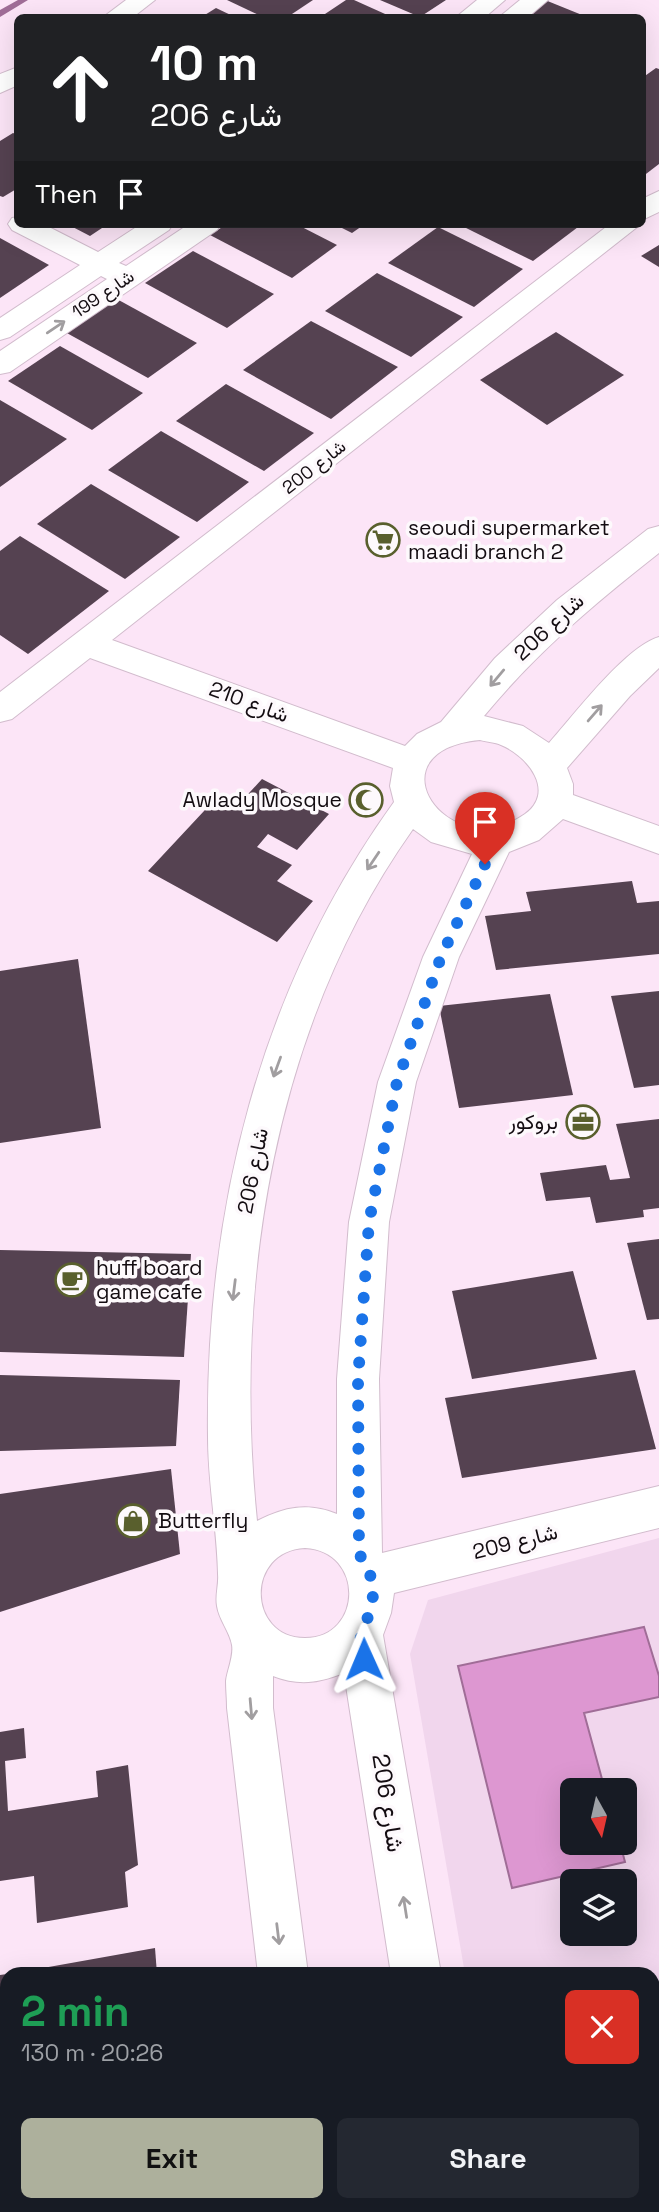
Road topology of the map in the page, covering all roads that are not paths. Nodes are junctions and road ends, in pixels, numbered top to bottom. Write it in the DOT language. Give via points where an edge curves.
graph roads {
  1 [pos="143,0"];
  2 [pos="493,0"];
  3 [pos="536,0"];
  4 [pos="120,14"];
  5 [pos="473,14"];
  6 [pos="516,14"];
  7 [pos="30,228"];
  8 [pos="153,228"];
  9 [pos="200,228"];
  10 [pos="622,228"];
  11 [pos="100,264"];
  12 [pos="127,278"];
  13 [pos="0,331"];
  14 [pos="0,365"];
  15 [pos="659,537"];
  16 [pos="87,643"];
  17 [pos="659,649"];
  18 [pos="0,710"];
  19 [pos="452,732"];
  20 [pos="411,761"];
  21 [pos="550,765"];
  22 [pos="554,803"];
  23 [pos="411,805"];
  24 [pos="659,840"];
  25 [pos="496,841"];
  26 [pos="659,1507"];
  27 [pos="365,1565"];
  28 [pos="240,1573"];
  29 [pos="360,1633"];
  30 [pos="256,1641"];
  31 [pos="282,1967"];
  32 [pos="415,1967"];
  1 -- 4 [label="street"];
  2 -- 5 [label="street"];
  3 -- 6 [label="street"];
  7 -- 11 [label="street"];
  8 -- 11 [label="street, شارع 199"];
  9 -- 12 [label="street, شارع 199"];
  10 -- 16 [label="street, شارع 200"];
  11 -- 12 [label="street"];
  11 -- 13 [label="street, شارع 199"];
  14 -- 12 [label="street, شارع 199, one-way"];
  15 -- 19 [label="street, شارع 206, one-way" via="568,608 507,666"];
  16 -- 18 [label="street, شارع 200"];
  16 -- 20 [label="street, شارع 210"];
  21 -- 17 [label="street, one-way" via="618,687"];
  19 -- 20 [label="street" via="428,743"];
  19 -- 21 [label="street" via="480,728 509,733 533,746"];
  20 -- 23 [label="street" via="405,782"];
  21 -- 22 [label="street" via="556,783"];
  22 -- 24 [label="street"];
  22 -- 25 [label="street" via="542,820 522,834"];
  23 -- 25 [label="street" via="425,822 445,834 470,841"];
  23 -- 28 [label="street, شارع 206, one-way" via="355,887 310,977 273,1077 247,1187 232,1307 229,1436"];
  25 -- 27 [label="street" via="441,957 397,1082 369,1222 358,1379"];
  26 -- 27 [label="street, شارع 209"];
  27 -- 28 [label="street" via="341,1537 318,1528 294,1527 271,1536 252,1552"];
  27 -- 29 [label="street" via="373,1596"];
  28 -- 30 [label="street" via="237,1598 243,1621"];
  29 -- 30 [label="street" via="343,1649 298,1661 275,1654"];
  32 -- 29 [label="street, شارع 206, one-way"];
  30 -- 31 [label="street, one-way" via="250,1708"];
}
